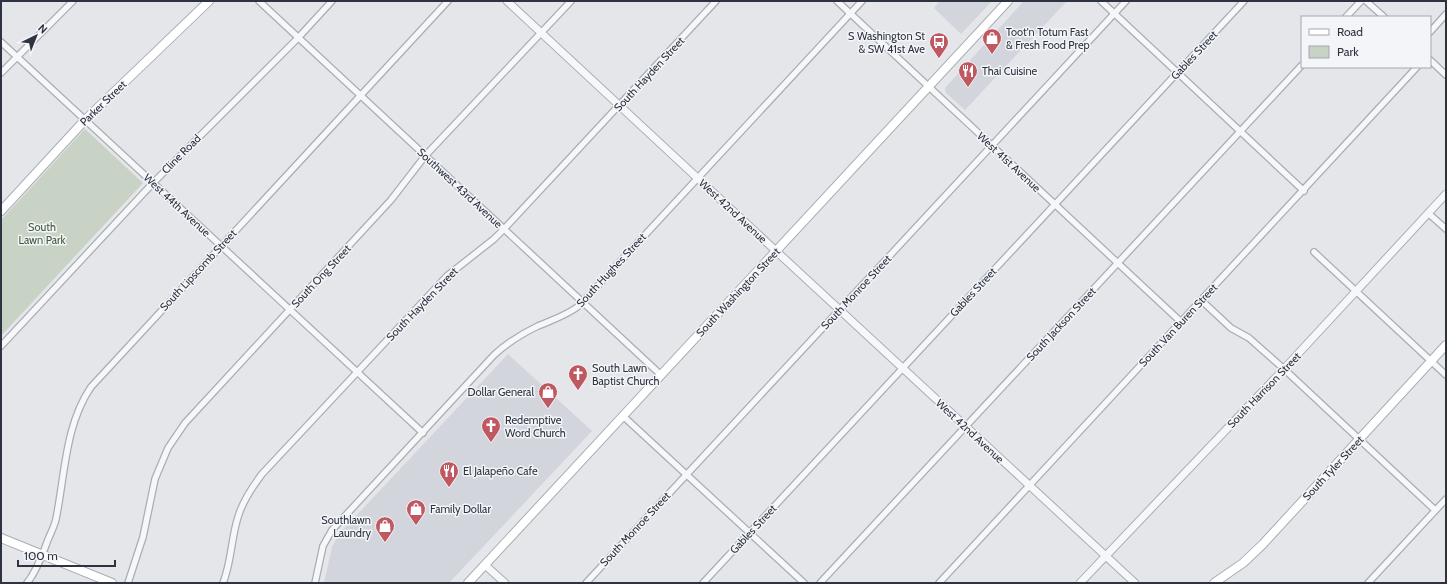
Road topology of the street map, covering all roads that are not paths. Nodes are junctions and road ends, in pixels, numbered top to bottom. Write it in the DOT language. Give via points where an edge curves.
graph roads {
  1 [pos="73,1"];
  2 [pos="210,1"];
  3 [pos="259,1"];
  4 [pos="332,1"];
  5 [pos="448,1"];
  6 [pos="508,1"];
  7 [pos="571,1"];
  8 [pos="716,1"];
  9 [pos="837,1"];
  10 [pos="862,1"];
  11 [pos="1008,1"];
  12 [pos="1101,1"];
  13 [pos="1126,1"];
  14 [pos="1244,1"];
  15 [pos="1361,1"];
  16 [pos="1366,1"];
  17 [pos="851,14"];
  18 [pos="1115,14"];
  19 [pos="1446,14"];
  20 [pos="1347,16"];
  21 [pos="1383,16"];
  22 [pos="1431,31"];
  23 [pos="541,33"];
  24 [pos="298,38"];
  25 [pos="1,42"];
  26 [pos="17,56"];
  27 [pos="1431,61"];
  28 [pos="1301,66"];
  29 [pos="1416,68"];
  30 [pos="1177,72"];
  31 [pos="1,73"];
  32 [pos="1446,75"];
  33 [pos="928,87"];
  34 [pos="360,96"];
  35 [pos="620,106"];
  36 [pos="85,120"];
  37 [pos="1240,131"];
  38 [pos="992,146"];
  39 [pos="426,156"];
  40 [pos="697,177"];
  41 [pos="153,183"];
  42 [pos="1304,191"];
  43 [pos="1446,194"];
  44 [pos="1054,204"];
  45 [pos="1,211"];
  46 [pos="1428,213"];
  47 [pos="504,229"];
  48 [pos="1446,229"];
  49 [pos="221,245"];
  50 [pos="776,251"];
  51 [pos="1314,252"];
  52 [pos="1118,263"];
  53 [pos="1356,291"];
  54 [pos="1201,300"];
  55 [pos="582,302"];
  56 [pos="290,309"];
  57 [pos="839,310"];
  58 [pos="1181,322"];
  59 [pos="1446,345"];
  60 [pos="1,346"];
  61 [pos="1431,361"];
  62 [pos="903,368"];
  63 [pos="1284,370"];
  64 [pos="358,372"];
  65 [pos="661,375"];
  66 [pos="1446,375"];
  67 [pos="623,416"];
  68 [pos="966,427"];
  69 [pos="423,433"];
  70 [pos="1360,440"];
  71 [pos="686,474"];
  72 [pos="1029,485"];
  73 [pos="1446,499"];
  74 [pos="1435,510"];
  75 [pos="750,533"];
  76 [pos="1,538"];
  77 [pos="43,555"];
  78 [pos="1105,555"];
  79 [pos="485,565"];
  80 [pos="28,583"];
  81 [pos="112,583"];
  82 [pos="128,583"];
  83 [pos="223,583"];
  84 [pos="315,583"];
  85 [pos="468,583"];
  86 [pos="505,583"];
  87 [pos="586,583"];
  88 [pos="703,583"];
  89 [pos="804,583"];
  90 [pos="820,583"];
  91 [pos="939,583"];
  92 [pos="1080,583"];
  93 [pos="1135,583"];
  94 [pos="1214,583"];
  95 [pos="1368,583"];
  1 -- 26 [label="street"];
  2 -- 36 [label="main road, Parker Street"];
  3 -- 24 [label="street, Southwest 43rd Avenue"];
  4 -- 24 [label="street, Cline Road"];
  5 -- 34 [label="street, South Lipscomb Street"];
  6 -- 23 [label="street, West 42nd Avenue"];
  7 -- 23 [label="street, South Ong Street"];
  8 -- 35 [label="street, South Hayden Street"];
  9 -- 17 [label="street, West 41st Avenue"];
  10 -- 17 [label="street, South Hughes Street"];
  11 -- 33 [label="main road, South Washington Street"];
  12 -- 18 [label="street"];
  13 -- 18 [label="street, South Monroe Street"];
  14 -- 30 [label="street, Gables Street"];
  15 -- 20 [label="street"];
  16 -- 21 [label="street"];
  17 -- 33 [label="street, West 41st Avenue"];
  17 -- 40 [label="street, South Hughes Street"];
  18 -- 30 [label="street"];
  18 -- 38 [label="street, South Monroe Street"];
  19 -- 22 [label="street"];
  23 -- 35 [label="street, West 42nd Avenue"];
  23 -- 39 [label="street, South Ong Street"];
  24 -- 34 [label="street, Southwest 43rd Avenue"];
  24 -- 41 [label="street, Cline Road"];
  25 -- 26 [label="street, West 44th Avenue"];
  26 -- 31 [label="street"];
  26 -- 36 [label="street, West 44th Avenue"];
  27 -- 32 [label="street"];
  28 -- 37 [label="street, South Jackson Street"];
  29 -- 42 [label="street, South Van Buren Street"];
  30 -- 37 [label="street"];
  30 -- 44 [label="street, Gables Street"];
  33 -- 38 [label="street, West 41st Avenue"];
  33 -- 50 [label="main road, South Washington Street"];
  34 -- 39 [label="street, Southwest 43rd Avenue"];
  34 -- 49 [label="street, South Lipscomb Street"];
  35 -- 40 [label="street, West 42nd Avenue"];
  35 -- 47 [label="street, South Hayden Street"];
  36 -- 41 [label="street, West 44th Avenue"];
  36 -- 45 [label="main road, Parker Street"];
  37 -- 42 [label="street"];
  37 -- 52 [label="street, South Jackson Street"];
  38 -- 44 [label="street, West 41st Avenue"];
  38 -- 57 [label="street, South Monroe Street"];
  39 -- 47 [label="street, Southwest 43rd Avenue"];
  39 -- 56 [label="street, South Ong Street" via="391,200"];
  40 -- 50 [label="street, West 42nd Avenue"];
  40 -- 55 [label="street, South Hughes Street"];
  41 -- 49 [label="street, West 44th Avenue"];
  41 -- 60 [label="street, Cline Road"];
  42 -- 54 [label="street, South Van Buren Street"];
  43 -- 46 [label="street, South Harrison Street"];
  44 -- 52 [label="street, West 41st Avenue"];
  44 -- 62 [label="street, Gables Street"];
  46 -- 48 [label="street"];
  46 -- 53 [label="street, South Harrison Street"];
  47 -- 55 [label="street, Southwest 43rd Avenue"];
  47 -- 64 [label="street, South Hayden Street" via="447,276"];
  49 -- 56 [label="street, West 44th Avenue"];
  49 -- 77 [label="street, South Lipscomb Street" via="99,377 83,398 72,430 55,521"];
  50 -- 57 [label="street, West 42nd Avenue"];
  50 -- 65 [label="main road, South Washington Street"];
  51 -- 53 [label="street"];
  52 -- 58 [label="street, West 41st Avenue"];
  52 -- 68 [label="street, South Jackson Street"];
  53 -- 61 [label="street"];
  53 -- 63 [label="street, South Harrison Street"];
  54 -- 58 [label="street, South Van Buren Street"];
  54 -- 63 [label="street" via="1231,328 1249,338"];
  55 -- 65 [label="street, Southwest 43rd Avenue"];
  55 -- 69 [label="street, South Hughes Street" via="570,312 505,345"];
  56 -- 64 [label="street, West 44th Avenue"];
  56 -- 82 [label="street, South Ong Street" via="185,423 168,448 155,480 143,537"];
  57 -- 62 [label="street, West 42nd Avenue"];
  57 -- 71 [label="street, South Monroe Street"];
  58 -- 72 [label="street, South Van Buren Street"];
  59 -- 61 [label="main road, South Tyler Street"];
  61 -- 66 [label="street"];
  61 -- 70 [label="main road, South Tyler Street"];
  62 -- 68 [label="street, West 42nd Avenue"];
  62 -- 75 [label="street, Gables Street"];
  63 -- 70 [label="street"];
  63 -- 78 [label="street, South Harrison Street"];
  64 -- 69 [label="street, West 44th Avenue"];
  64 -- 83 [label="street, South Hayden Street" via="262,474 248,495 236,523"];
  65 -- 67 [label="main road, South Washington Street"];
  67 -- 71 [label="street"];
  67 -- 79 [label="main road, South Washington Street"];
  68 -- 72 [label="street, West 42nd Avenue"];
  68 -- 90 [label="street, South Jackson Street"];
  69 -- 84 [label="street, South Hughes Street" via="332,530 323,546"];
  70 -- 74 [label="street"];
  70 -- 94 [label="main road, South Tyler Street" via="1263,544 1243,563"];
  71 -- 75 [label="street"];
  71 -- 87 [label="street, South Monroe Street"];
  72 -- 78 [label="street, West 42nd Avenue"];
  72 -- 91 [label="street, South Van Buren Street"];
  73 -- 74 [label="street"];
  74 -- 95 [label="street"];
  75 -- 88 [label="street, Gables Street"];
  75 -- 89 [label="street"];
  76 -- 77 [label="main road"];
  77 -- 80 [label="street, South Lipscomb Street"];
  77 -- 81 [label="main road"];
  78 -- 92 [label="street, South Harrison Street"];
  78 -- 93 [label="street, West 42nd Avenue"];
  79 -- 85 [label="main road, South Washington Street"];
  79 -- 86 [label="street"];
}
